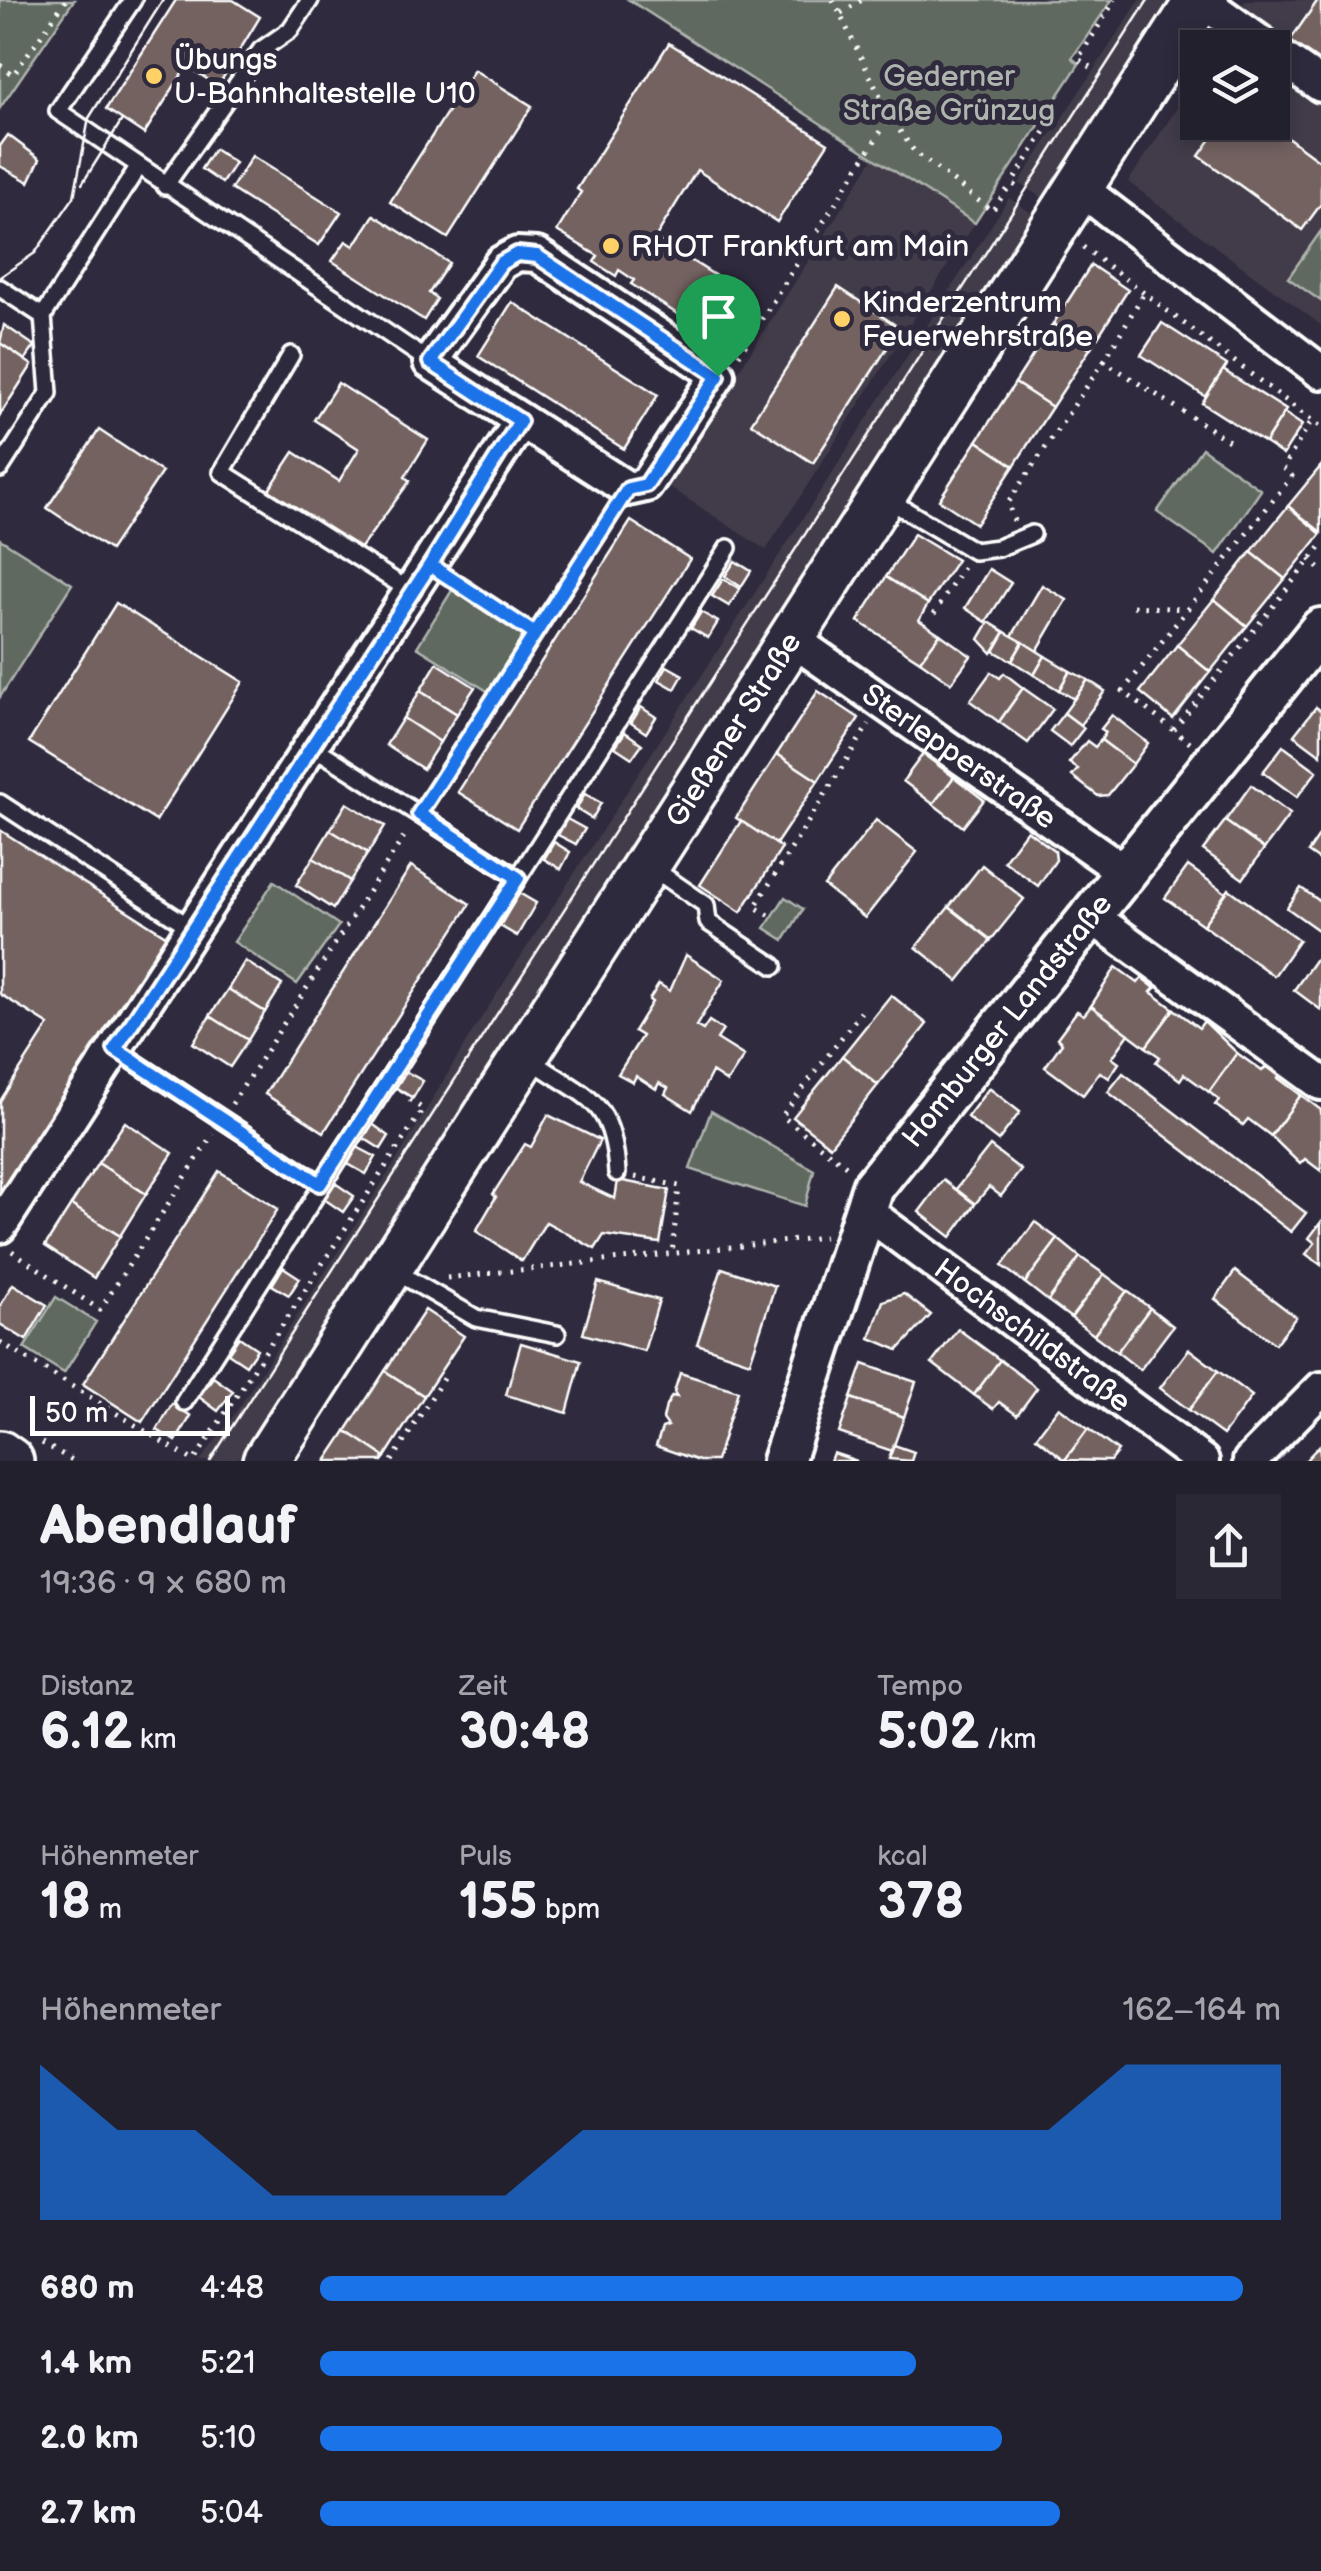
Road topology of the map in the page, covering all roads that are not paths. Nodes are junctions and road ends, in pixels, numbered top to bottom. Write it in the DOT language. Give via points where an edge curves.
graph roads {
  1 [pos="133,0"];
  2 [pos="310,0"];
  3 [pos="1200,0"];
  4 [pos="1243,30"];
  5 [pos="1290,63"];
  6 [pos="1321,85"];
  7 [pos="138,167"];
  8 [pos="166,186"];
  9 [pos="1081,190"];
  10 [pos="0,288"];
  11 [pos="43,316"];
  12 [pos="292,355"];
  13 [pos="430,362"];
  14 [pos="1321,372"];
  15 [pos="520,421"];
  16 [pos="0,469"];
  17 [pos="879,494"];
  18 [pos="1032,534"];
  19 [pos="728,548"];
  20 [pos="421,578"];
  21 [pos="1321,629"];
  22 [pos="789,636"];
  23 [pos="312,746"];
  24 [pos="0,803"];
  25 [pos="645,863"];
  26 [pos="1128,874"];
  27 [pos="518,878"];
  28 [pos="1090,916"];
  29 [pos="193,929"];
  30 [pos="774,966"];
  31 [pos="115,1049"];
  32 [pos="524,1054"];
  33 [pos="1321,1083"];
  34 [pos="617,1173"];
  35 [pos="320,1184"];
  36 [pos="865,1210"];
  37 [pos="0,1226"];
  38 [pos="402,1275"];
  39 [pos="557,1334"];
  40 [pos="1321,1389"];
  41 [pos="184,1402"];
  42 [pos="0,1454"];
  43 [pos="10,1461"];
  44 [pos="266,1461"];
  45 [pos="782,1461"];
  46 [pos="1202,1461"];
  47 [pos="1250,1461"];
  1 -- 7 [label="lane" via="58,111"];
  2 -- 8 [label="lane" via="290,30 261,50"];
  3 -- 4 [label="street"];
  3 -- 9 [label="main road, Gießener Straße"];
  5 -- 6 [label="street"];
  7 -- 8 [label="lane"];
  7 -- 11 [label="lane"];
  8 -- 13 [label="lane"];
  9 -- 14 [label="street"];
  9 -- 17 [label="main road, Gießener Straße"];
  10 -- 11 [label="lane"];
  11 -- 16 [label="lane" via="48,393"];
  12 -- 20 [label="lane" via="222,472"];
  13 -- 15 [label="street"];
  13 -- 15 [label="street" via="501,263 517,254 537,256 718,376 646,485 628,489"];
  15 -- 20 [label="street"];
  17 -- 18 [label="lane" via="974,550"];
  17 -- 22 [label="main road, Gießener Straße"];
  19 -- 27 [label="lane"];
  20 -- 23 [label="street"];
  21 -- 26 [label="street, Homburger Landstraße"];
  22 -- 25 [label="main road, Gießener Straße"];
  22 -- 26 [label="street, Sterlepperstraße"];
  23 -- 27 [label="lane"];
  23 -- 29 [label="street"];
  24 -- 29 [label="lane"];
  25 -- 30 [label="lane" via="706,905 708,922"];
  25 -- 32 [label="main road, Gießener Straße"];
  26 -- 28 [label="street, Homburger Landstraße"];
  27 -- 35 [label="lane"];
  28 -- 33 [label="street"];
  28 -- 36 [label="street, Homburger Landstraße"];
  29 -- 31 [label="street"];
  31 -- 35 [label="lane"];
  31 -- 37 [label="street"];
  32 -- 34 [label="lane" via="604,1110 616,1140"];
  32 -- 38 [label="main road, Gießener Straße"];
  35 -- 41 [label="lane"];
  36 -- 45 [label="street, Homburger Landstraße"];
  36 -- 46 [label="street, Hochschildstraße"];
  38 -- 39 [label="lane" via="476,1318"];
  38 -- 44 [label="main road, Gießener Straße"];
  40 -- 47 [label="street"];
  42 -- 43 [label="main road"];
}
